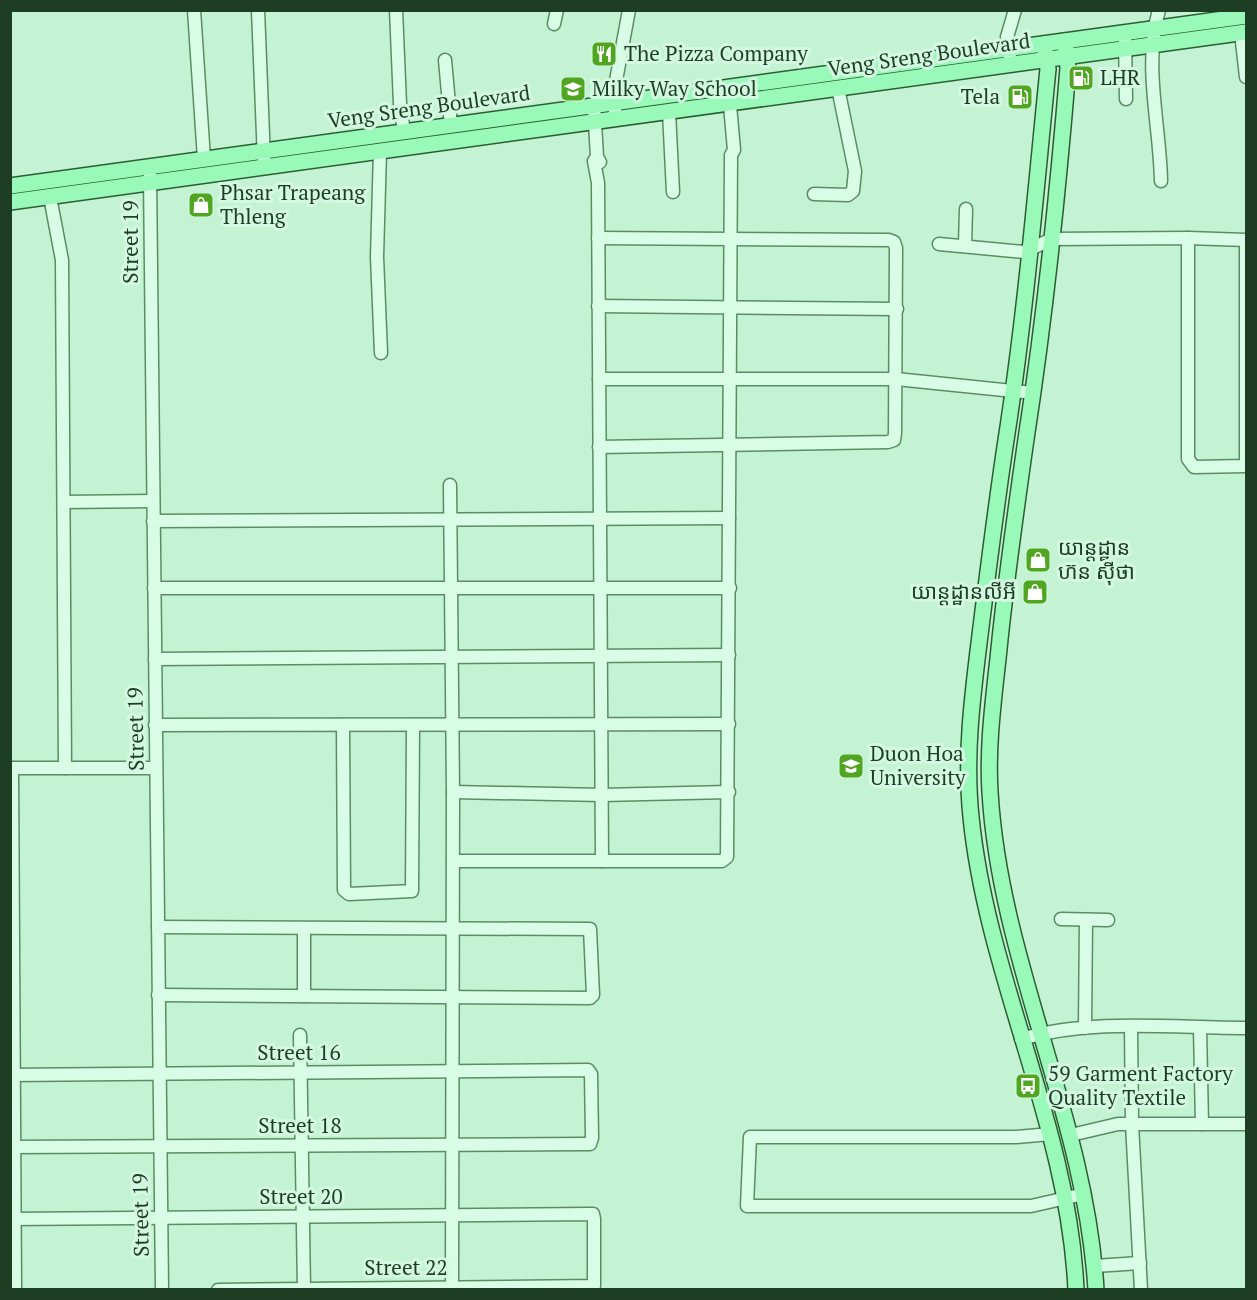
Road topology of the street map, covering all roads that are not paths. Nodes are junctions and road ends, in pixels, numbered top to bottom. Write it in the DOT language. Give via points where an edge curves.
graph roads {
  1 [pos="195,10"];
  2 [pos="258,10"];
  3 [pos="396,10"];
  4 [pos="557,10"];
  5 [pos="629,10"];
  6 [pos="1015,10"];
  7 [pos="1159,10"];
  8 [pos="1246,16"];
  9 [pos="554,24"];
  10 [pos="1153,29"];
  11 [pos="1124,33"];
  12 [pos="1244,33"];
  13 [pos="1065,41"];
  14 [pos="1044,44"];
  15 [pos="1153,45"];
  16 [pos="1008,48"];
  17 [pos="1126,49"];
  18 [pos="1067,57"];
  19 [pos="445,60"];
  20 [pos="1047,60"];
  21 [pos="1011,65"];
  22 [pos="1246,77"];
  23 [pos="725,88"];
  24 [pos="838,88"];
  25 [pos="1126,99"];
  26 [pos="613,103"];
  27 [pos="728,104"];
  28 [pos="594,106"];
  29 [pos="669,112"];
  30 [pos="615,119"];
  31 [pos="596,122"];
  32 [pos="451,126"];
  33 [pos="404,132"];
  34 [pos="264,151"];
  35 [pos="380,151"];
  36 [pos="204,159"];
  37 [pos="265,167"];
  38 [pos="150,175"];
  39 [pos="1161,181"];
  40 [pos="10,186"];
  41 [pos="673,192"];
  42 [pos="814,194"];
  43 [pos="50,197"];
  44 [pos="10,202"];
  45 [pos="966,208"];
  46 [pos="598,238"];
  47 [pos="1188,238"];
  48 [pos="730,239"];
  49 [pos="1052,239"];
  50 [pos="1246,241"];
  51 [pos="939,244"];
  52 [pos="965,245"];
  53 [pos="1031,250"];
  54 [pos="598,306"];
  55 [pos="729,309"];
  56 [pos="897,309"];
  57 [pos="381,353"];
  58 [pos="729,378"];
  59 [pos="599,379"];
  60 [pos="896,379"];
  61 [pos="1013,390"];
  62 [pos="1033,393"];
  63 [pos="730,445"];
  64 [pos="599,447"];
  65 [pos="450,485"];
  66 [pos="153,501"];
  67 [pos="64,502"];
  68 [pos="600,518"];
  69 [pos="729,518"];
  70 [pos="450,519"];
  71 [pos="153,521"];
  72 [pos="450,586"];
  73 [pos="154,588"];
  74 [pos="730,588"];
  75 [pos="600,589"];
  76 [pos="729,655"];
  77 [pos="451,657"];
  78 [pos="601,657"];
  79 [pos="154,659"];
  80 [pos="970,720"];
  81 [pos="991,722"];
  82 [pos="729,724"];
  83 [pos="155,725"];
  84 [pos="343,725"];
  85 [pos="601,725"];
  86 [pos="413,726"];
  87 [pos="452,727"];
  88 [pos="11,768"];
  89 [pos="65,768"];
  90 [pos="156,768"];
  91 [pos="453,792"];
  92 [pos="729,792"];
  93 [pos="602,795"];
  94 [pos="971,816"];
  95 [pos="992,816"];
  96 [pos="12,852"];
  97 [pos="453,861"];
  98 [pos="602,861"];
  99 [pos="1061,919"];
  100 [pos="1086,920"];
  101 [pos="1108,920"];
  102 [pos="158,927"];
  103 [pos="12,928"];
  104 [pos="304,929"];
  105 [pos="452,930"];
  106 [pos="158,995"];
  107 [pos="304,996"];
  108 [pos="453,998"];
  109 [pos="12,1005"];
  110 [pos="1131,1027"];
  111 [pos="1085,1028"];
  112 [pos="1200,1028"];
  113 [pos="1246,1028"];
  114 [pos="1041,1034"];
  115 [pos="300,1035"];
  116 [pos="1021,1039"];
  117 [pos="451,1071"];
  118 [pos="301,1072"];
  119 [pos="159,1073"];
  120 [pos="12,1075"];
  121 [pos="1132,1124"];
  122 [pos="1202,1124"];
  123 [pos="1246,1124"];
  124 [pos="1051,1134"];
  125 [pos="1071,1135"];
  126 [pos="590,1144"];
  127 [pos="451,1145"];
  128 [pos="160,1146"];
  129 [pos="302,1146"];
  130 [pos="12,1147"];
  131 [pos="1084,1194"];
  132 [pos="1064,1198"];
  133 [pos="452,1216"];
  134 [pos="303,1217"];
  135 [pos="161,1218"];
  136 [pos="13,1219"];
  137 [pos="1140,1263"];
  138 [pos="1095,1266"];
  139 [pos="594,1286"];
  140 [pos="452,1288"];
  141 [pos="304,1289"];
  142 [pos="15,1290"];
  143 [pos="162,1290"];
  144 [pos="218,1290"];
  145 [pos="1076,1290"];
  146 [pos="1096,1290"];
  147 [pos="1141,1290"];
  1 -- 36 [label="street"];
  2 -- 34 [label="street"];
  3 -- 33 [label="street"];
  4 -- 9 [label="street"];
  5 -- 26 [label="street"];
  6 -- 16 [label="street"];
  7 -- 10 [label="street"];
  8 -- 10 [label="main road, Veng Sreng Boulevard"];
  10 -- 11 [label="main road, Veng Sreng Boulevard"];
  10 -- 15 [label="street"];
  11 -- 13 [label="main road, Veng Sreng Boulevard"];
  11 -- 17 [label="street"];
  12 -- 15 [label="main road, Veng Sreng Boulevard"];
  12 -- 22 [label="street"];
  13 -- 14 [label="main road, Veng Sreng Boulevard"];
  13 -- 18 [label="main road"];
  14 -- 16 [label="main road, Veng Sreng Boulevard"];
  14 -- 20 [label="main road"];
  15 -- 17 [label="main road, Veng Sreng Boulevard"];
  15 -- 39 [label="street"];
  16 -- 21 [label="street"];
  16 -- 23 [label="main road, Veng Sreng Boulevard"];
  17 -- 18 [label="main road, Veng Sreng Boulevard"];
  17 -- 25 [label="street"];
  18 -- 20 [label="main road, Veng Sreng Boulevard"];
  18 -- 49 [label="main road"];
  19 -- 32 [label="street"];
  20 -- 21 [label="main road, Veng Sreng Boulevard"];
  20 -- 53 [label="main road"];
  21 -- 24 [label="main road, Veng Sreng Boulevard"];
  23 -- 26 [label="main road, Veng Sreng Boulevard"];
  23 -- 27 [label="street"];
  24 -- 27 [label="main road, Veng Sreng Boulevard"];
  24 -- 42 [label="street" via="855,171 853,191 848,195"];
  26 -- 28 [label="main road, Veng Sreng Boulevard"];
  26 -- 30 [label="street"];
  27 -- 29 [label="main road, Veng Sreng Boulevard"];
  27 -- 48 [label="street"];
  28 -- 31 [label="street"];
  28 -- 32 [label="main road, Veng Sreng Boulevard"];
  29 -- 30 [label="main road, Veng Sreng Boulevard"];
  29 -- 41 [label="street"];
  30 -- 31 [label="main road, Veng Sreng Boulevard"];
  31 -- 35 [label="main road, Veng Sreng Boulevard"];
  31 -- 46 [label="street"];
  32 -- 33 [label="main road, Veng Sreng Boulevard"];
  33 -- 34 [label="main road, Veng Sreng Boulevard"];
  34 -- 36 [label="main road, Veng Sreng Boulevard"];
  34 -- 37 [label="street"];
  35 -- 37 [label="main road, Veng Sreng Boulevard"];
  35 -- 57 [label="street" via="377,258"];
  36 -- 38 [label="main road, Veng Sreng Boulevard"];
  37 -- 38 [label="main road, Veng Sreng Boulevard"];
  38 -- 40 [label="main road, Veng Sreng Boulevard"];
  38 -- 43 [label="main road, Veng Sreng Boulevard"];
  38 -- 66 [label="street, Street 19"];
  43 -- 44 [label="main road, Veng Sreng Boulevard"];
  43 -- 67 [label="street" via="62,260"];
  45 -- 52 [label="street"];
  46 -- 48 [label="street"];
  46 -- 54 [label="street"];
  47 -- 49 [label="street"];
  47 -- 50 [label="street"];
  47 -- 50 [label="street" via="1188,459 1194,467 1236,468 1246,462"];
  48 -- 55 [label="street"];
  48 -- 56 [label="street" via="894,242"];
  49 -- 53 [label="street"];
  49 -- 62 [label="main road"];
  51 -- 52 [label="street"];
  52 -- 53 [label="street"];
  53 -- 61 [label="main road"];
  54 -- 55 [label="street"];
  54 -- 59 [label="street"];
  55 -- 56 [label="street"];
  55 -- 58 [label="street"];
  56 -- 60 [label="street"];
  58 -- 59 [label="street"];
  58 -- 60 [label="street"];
  58 -- 63 [label="street"];
  59 -- 64 [label="street"];
  60 -- 61 [label="street"];
  60 -- 63 [label="street" via="894,440"];
  61 -- 62 [label="street"];
  61 -- 80 [label="main road"];
  62 -- 81 [label="main road"];
  63 -- 64 [label="street"];
  63 -- 69 [label="street"];
  64 -- 68 [label="street"];
  65 -- 70 [label="street"];
  66 -- 67 [label="street"];
  66 -- 71 [label="street, Street 19"];
  67 -- 89 [label="street"];
  68 -- 69 [label="street"];
  68 -- 70 [label="street"];
  68 -- 75 [label="street"];
  69 -- 74 [label="street"];
  70 -- 71 [label="street"];
  70 -- 72 [label="street"];
  71 -- 73 [label="street, Street 19"];
  72 -- 73 [label="street"];
  72 -- 75 [label="street"];
  72 -- 77 [label="street"];
  73 -- 79 [label="street, Street 19"];
  74 -- 75 [label="street"];
  74 -- 76 [label="street"];
  75 -- 78 [label="street"];
  76 -- 78 [label="street"];
  76 -- 82 [label="street"];
  77 -- 78 [label="street"];
  77 -- 79 [label="street"];
  77 -- 87 [label="street"];
  78 -- 85 [label="street"];
  79 -- 83 [label="street, Street 19"];
  80 -- 81 [label="main road"];
  80 -- 94 [label="main road"];
  81 -- 95 [label="main road"];
  82 -- 85 [label="street"];
  82 -- 92 [label="street"];
  83 -- 84 [label="street"];
  83 -- 90 [label="street, Street 19"];
  84 -- 86 [label="street"];
  84 -- 86 [label="street" via="344,890 349,894 412,891"];
  85 -- 87 [label="street"];
  85 -- 93 [label="street"];
  86 -- 87 [label="street"];
  87 -- 91 [label="street"];
  88 -- 89 [label="street"];
  88 -- 96 [label="street"];
  89 -- 90 [label="street"];
  90 -- 102 [label="street, Street 19"];
  91 -- 93 [label="street"];
  91 -- 97 [label="street"];
  92 -- 93 [label="street"];
  92 -- 98 [label="street" via="726,859"];
  93 -- 98 [label="street"];
  94 -- 95 [label="main road"];
  94 -- 116 [label="main road" via="978,870"];
  95 -- 114 [label="main road" via="999,867"];
  96 -- 103 [label="street"];
  97 -- 98 [label="street"];
  97 -- 105 [label="street"];
  99 -- 100 [label="street"];
  100 -- 101 [label="street"];
  100 -- 111 [label="street"];
  102 -- 104 [label="street"];
  102 -- 106 [label="street, Street 19"];
  103 -- 109 [label="street"];
  104 -- 105 [label="street"];
  104 -- 107 [label="street"];
  105 -- 108 [label="street"];
  105 -- 108 [label="street" via="592,930 593,995"];
  106 -- 107 [label="street"];
  106 -- 119 [label="street, Street 19"];
  107 -- 108 [label="street"];
  108 -- 117 [label="street"];
  109 -- 120 [label="street"];
  110 -- 111 [label="street"];
  110 -- 112 [label="street"];
  110 -- 121 [label="street"];
  111 -- 114 [label="street"];
  112 -- 113 [label="street"];
  112 -- 122 [label="street"];
  114 -- 116 [label="street"];
  114 -- 125 [label="main road"];
  115 -- 118 [label="street"];
  116 -- 124 [label="main road"];
  117 -- 118 [label="street, Street 16"];
  117 -- 126 [label="street, Street 16" via="588,1070"];
  117 -- 127 [label="street"];
  118 -- 119 [label="street, Street 16"];
  118 -- 129 [label="street"];
  119 -- 120 [label="street, Street 16"];
  119 -- 128 [label="street, Street 19"];
  120 -- 130 [label="street"];
  121 -- 122 [label="street"];
  121 -- 125 [label="street"];
  121 -- 137 [label="street"];
  122 -- 123 [label="street"];
  124 -- 132 [label="main road"];
  124 -- 132 [label="street" via="750,1137 747,1206 1030,1206"];
  125 -- 131 [label="main road"];
  126 -- 127 [label="street, Street 18"];
  127 -- 129 [label="street, Street 18"];
  127 -- 133 [label="street"];
  128 -- 129 [label="street, Street 18"];
  128 -- 130 [label="street, Street 18"];
  128 -- 135 [label="street, Street 19"];
  129 -- 134 [label="street"];
  130 -- 136 [label="street"];
  131 -- 132 [label="street"];
  131 -- 138 [label="main road"];
  132 -- 145 [label="main road"];
  133 -- 134 [label="street, Street 20"];
  133 -- 139 [label="street, Street 20" via="593,1214"];
  133 -- 140 [label="street"];
  134 -- 135 [label="street, Street 20"];
  134 -- 141 [label="street"];
  135 -- 136 [label="street, Street 20"];
  135 -- 143 [label="street, Street 19"];
  136 -- 142 [label="street"];
  137 -- 138 [label="street"];
  137 -- 147 [label="street"];
  138 -- 146 [label="main road"];
  139 -- 140 [label="street, Street 22"];
  140 -- 141 [label="street, Street 22"];
  141 -- 144 [label="street, Street 22"];
}
